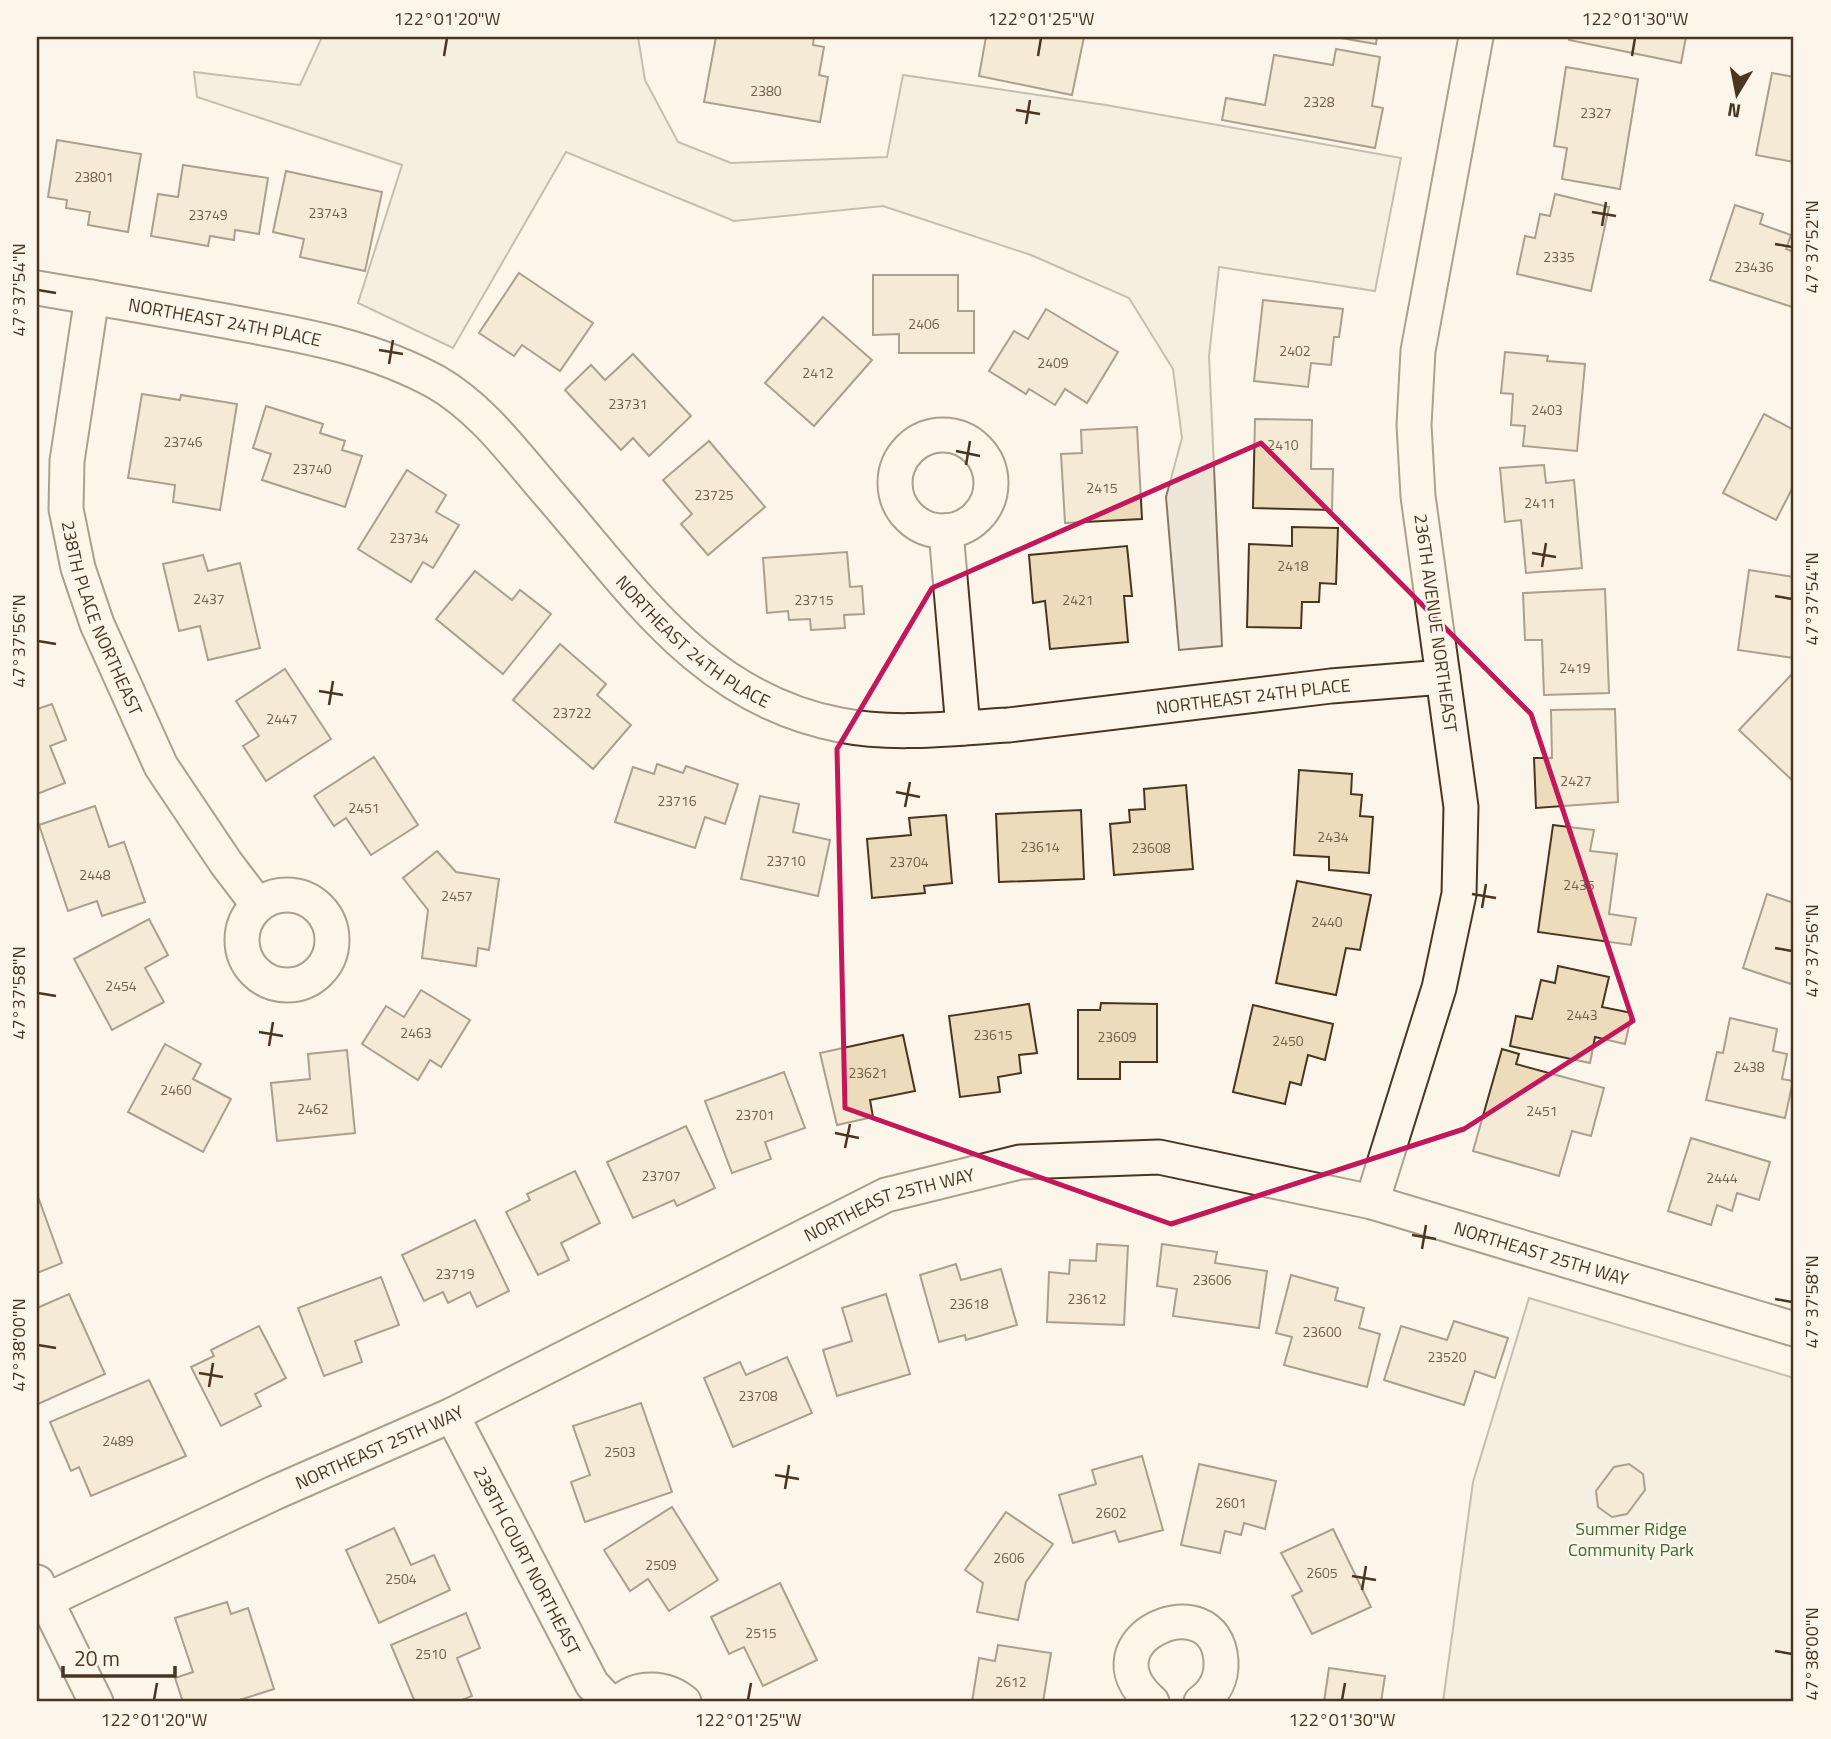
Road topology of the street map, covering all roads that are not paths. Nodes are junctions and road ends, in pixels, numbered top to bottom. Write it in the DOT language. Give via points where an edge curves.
graph roads {
  1 [pos="1476,37"];
  2 [pos="37,288"];
  3 [pos="92,297"];
  4 [pos="946,531"];
  5 [pos="1443,677"];
  6 [pos="963,727"];
  7 [pos="258,905"];
  8 [pos="1372,1202"];
  9 [pos="1794,1329"];
  10 [pos="452,1415"];
  11 [pos="41,1592"];
  12 [pos="96,1702"];
  13 [pos="608,1702"];
  14 [pos="620,1702"];
  15 [pos="684,1702"];
  16 [pos="1153,1702"];
  17 [pos="1201,1702"];
  1 -- 5 [label="street, 236TH AVENUE NORTHEAST" via="1418,351 1414,425 1418,496"];
  2 -- 3 [label="street, NORTHEAST 24TH PLACE"];
  3 -- 6 [label="street, NORTHEAST 24TH PLACE" via="312,337 379,355 438,383 481,415 666,630 712,671 792,713 841,726 883,730"];
  3 -- 7 [label="street, 238TH PLACE NORTHEAST" via="67,461 66,509 78,568 97,624 161,766"];
  4 -- 6 [label="street"];
  5 -- 6 [label="street, NORTHEAST 24TH PLACE"];
  5 -- 8 [label="street, 236TH AVENUE NORTHEAST" via="1461,807 1459,894 1439,988"];
  8 -- 9 [label="street, NORTHEAST 25TH WAY"];
  8 -- 10 [label="street, NORTHEAST 25TH WAY" via="1159,1157 1020,1162 886,1195"];
  10 -- 11 [label="street, NORTHEAST 25TH WAY"];
  10 -- 13 [label="street, 238TH COURT NORTHEAST" via="592,1684"];
  11 -- 12 [label="street"];
  14 -- 15 [label="street" via="639,1691 653,1690 668,1692"];
  16 -- 17 [label="street" via="1136,1681 1135,1652 1151,1629 1178,1621 1206,1631 1221,1656 1217,1685"];
}
